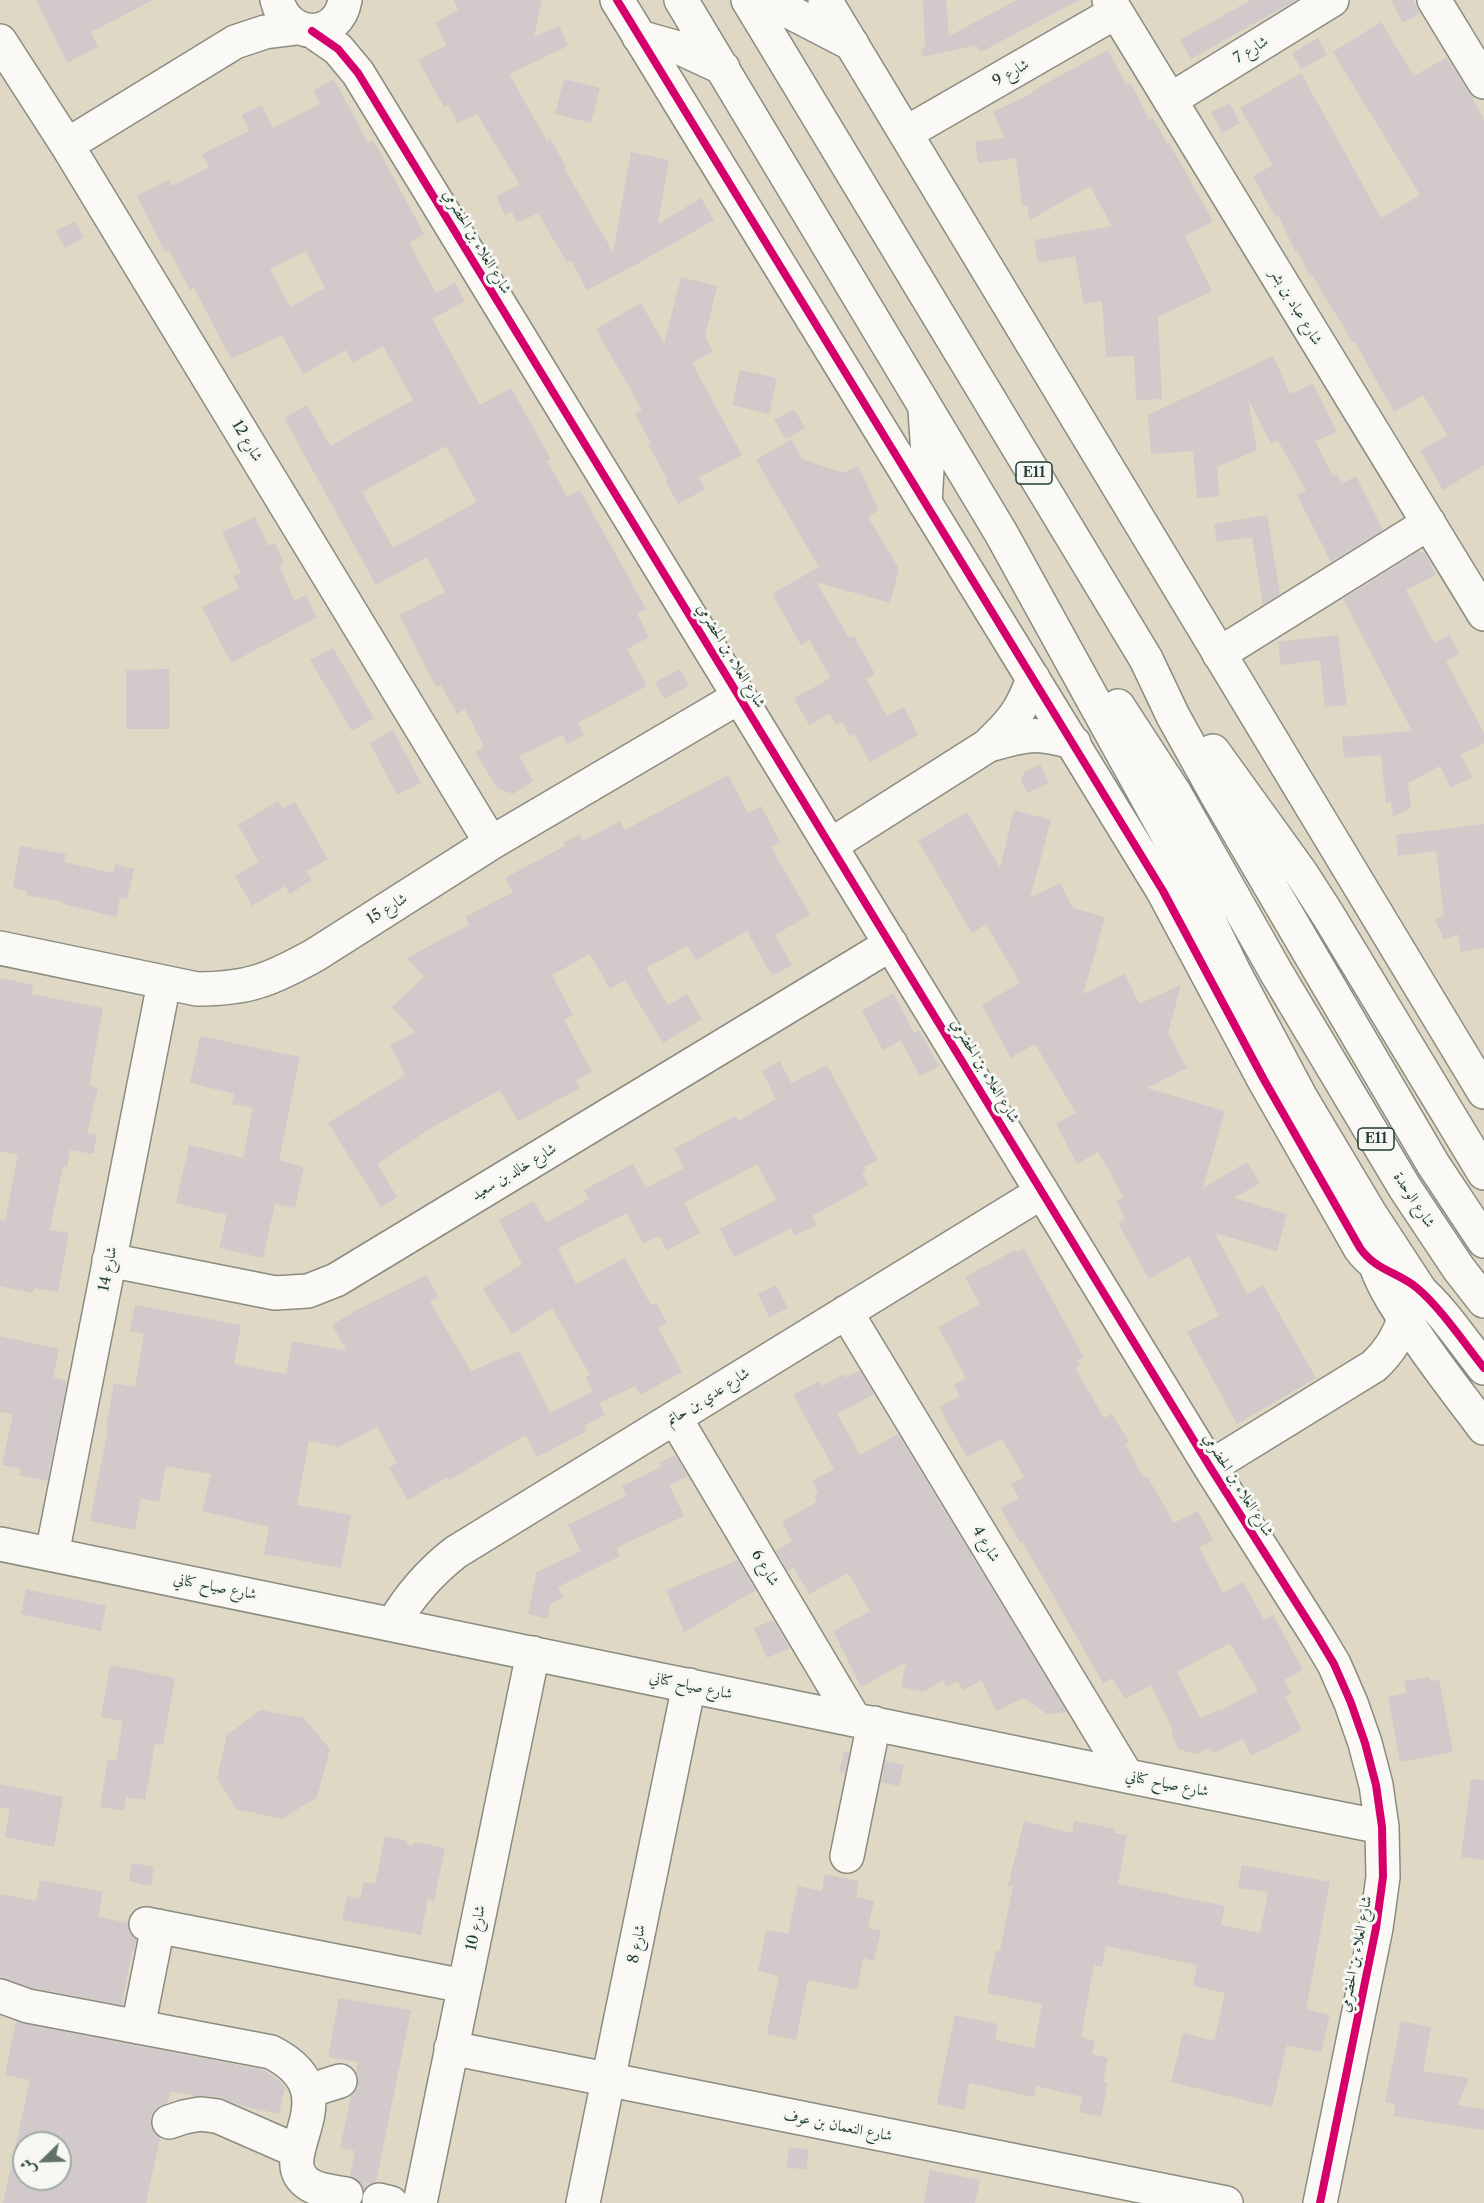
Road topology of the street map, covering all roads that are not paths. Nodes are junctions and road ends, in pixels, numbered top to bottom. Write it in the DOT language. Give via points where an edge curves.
graph roads {
  1 [pos="270,0"];
  2 [pos="277,0"];
  3 [pos="616,0"];
  4 [pos="681,0"];
  5 [pos="748,0"];
  6 [pos="767,0"];
  7 [pos="825,0"];
  8 [pos="1332,0"];
  9 [pos="1434,0"];
  10 [pos="345,2"];
  11 [pos="1113,6"];
  12 [pos="305,29"];
  13 [pos="639,37"];
  14 [pos="0,41"];
  15 [pos="235,42"];
  16 [pos="852,44"];
  17 [pos="723,68"];
  18 [pos="358,73"];
  19 [pos="1484,82"];
  20 [pos="1170,100"];
  21 [pos="906,133"];
  22 [pos="67,145"];
  23 [pos="924,405"];
  24 [pos="925,502"];
  25 [pos="1429,523"];
  26 [pos="1001,533"];
  27 [pos="1482,606"];
  28 [pos="1219,654"];
  29 [pos="1146,659"];
  30 [pos="1034,678"];
  31 [pos="739,697"];
  32 [pos="1074,743"];
  33 [pos="987,746"];
  34 [pos="491,843"];
  35 [pos="831,844"];
  36 [pos="891,944"];
  37 [pos="0,948"];
  38 [pos="164,983"];
  39 [pos="1484,1092"];
  40 [pos="1484,1173"];
  41 [pos="1042,1192"];
  42 [pos="1484,1241"];
  43 [pos="109,1260"];
  44 [pos="1484,1301"];
  45 [pos="1412,1304"];
  46 [pos="846,1312"];
  47 [pos="1436,1365"];
  48 [pos="1374,1366"];
  49 [pos="1484,1368"];
  50 [pos="675,1418"];
  51 [pos="1484,1428"];
  52 [pos="1210,1467"];
  53 [pos="0,1544"];
  54 [pos="52,1554"];
  55 [pos="393,1623"];
  56 [pos="533,1653"];
  57 [pos="689,1685"];
  58 [pos="864,1721"];
  59 [pos="1127,1776"];
  60 [pos="1382,1827"];
  61 [pos="847,1856"];
  62 [pos="464,1986"];
  63 [pos="0,1996"];
  64 [pos="138,2027"];
  65 [pos="451,2048"];
  66 [pos="340,2081"];
  67 [pos="609,2081"];
  68 [pos="308,2091"];
  69 [pos="170,2122"];
  70 [pos="297,2151"];
  71 [pos="346,2194"];
  72 [pos="420,2203"];
  73 [pos="583,2203"];
  74 [pos="1226,2203"];
  75 [pos="1320,2203"];
  1 -- 15 [label="main road"];
  2 -- 12 [label="main road, شارع العلاء بن الحضرمي" via="280,12"];
  3 -- 13 [label="main road"];
  4 -- 17 [label="main road, E11"];
  5 -- 29 [label="main road, E11"];
  6 -- 16 [label="main road"];
  7 -- 16 [label="main road"];
  8 -- 20 [label="main road, شارع 7"];
  9 -- 19 [label="main road"];
  10 -- 12 [label="main road" via="338,18 326,27"];
  10 -- 18 [label="main road, شارع العلاء بن الحضرمي" via="347,40"];
  11 -- 20 [label="main road, شارع عباد بن بشر"];
  11 -- 21 [label="main road, شارع 9"];
  12 -- 15 [label="main road" via="265,32"];
  12 -- 18 [label="main road, شارع العلاء بن الحضرمي" via="338,49"];
  13 -- 17 [label="main road" via="682,49"];
  13 -- 24 [label="main road"];
  14 -- 22 [label="main road, شارع 12"];
  15 -- 22 [label="main road"];
  16 -- 21 [label="main road"];
  17 -- 23 [label="main road, E11"];
  18 -- 31 [label="main road, شارع العلاء بن الحضرمي"];
  20 -- 25 [label="main road, شارع عباد بن بشر"];
  21 -- 28 [label="main road"];
  22 -- 34 [label="main road, شارع 12"];
  23 -- 24 [label="main road" via="928,454"];
  23 -- 26 [label="main road, E11"];
  24 -- 30 [label="main road"];
  25 -- 27 [label="main road, شارع عباد بن بشر"];
  25 -- 28 [label="main road"];
  26 -- 44 [label="main road, شارع الوحدة / E11" via="1153,759 1406,1188"];
  26 -- 45 [label="main road" via="1166,832 1301,1098 1369,1212"];
  28 -- 39 [label="main road"];
  29 -- 40 [label="main road" via="1301,873"];
  29 -- 42 [label="main road, E11" via="1192,753 1433,1164"];
  30 -- 32 [label="main road"];
  30 -- 33 [label="main road" via="1020,711"];
  31 -- 34 [label="main road, شارع 15"];
  31 -- 35 [label="main road, شارع العلاء بن الحضرمي"];
  32 -- 33 [label="main road" via="1035,734"];
  32 -- 45 [label="main road" via="1172,907 1360,1248 1376,1266 1406,1280"];
  33 -- 35 [label="main road"];
  34 -- 38 [label="main road, شارع 15" via="315,955 268,979 228,989"];
  35 -- 36 [label="main road, شارع العلاء بن الحضرمي"];
  36 -- 41 [label="main road, شارع العلاء بن الحضرمي"];
  36 -- 43 [label="main road, شارع خالد بن سعيد" via="336,1280 308,1291 275,1293"];
  37 -- 38 [label="main road, شارع 15"];
  38 -- 43 [label="main road, شارع 14"];
  41 -- 46 [label="main road, شارع عدي بن حاتم"];
  41 -- 52 [label="main road, شارع العلاء بن الحضرمي"];
  43 -- 54 [label="main road, شارع 14"];
  45 -- 47 [label="main road"];
  45 -- 48 [label="main road" via="1396,1339"];
  45 -- 49 [label="main road"];
  46 -- 50 [label="main road, شارع عدي بن حاتم"];
  46 -- 59 [label="main road, شارع 4"];
  47 -- 48 [label="main road" via="1406,1360"];
  47 -- 51 [label="main road"];
  48 -- 52 [label="main road"];
  50 -- 55 [label="main road, شارع عدي بن حاتم" via="449,1558 414,1591"];
  50 -- 58 [label="main road, شارع 6"];
  52 -- 60 [label="main road, شارع العلاء بن الحضرمي" via="1334,1664 1365,1743"];
  53 -- 54 [label="main road, شارع صياح كناني"];
  54 -- 55 [label="main road, شارع صياح كناني"];
  55 -- 56 [label="main road, شارع صياح كناني"];
  56 -- 57 [label="main road, شارع صياح كناني"];
  56 -- 62 [label="main road, شارع 10"];
  57 -- 58 [label="main road, شارع صياح كناني"];
  57 -- 67 [label="main road, شارع 8"];
  58 -- 59 [label="main road, شارع صياح كناني"];
  58 -- 61 [label="main road"];
  59 -- 60 [label="main road, شارع صياح كناني"];
  60 -- 75 [label="main road, شارع العلاء بن الحضرمي" via="1383,1877 1376,1928"];
  62 -- 64 [label="main road" via="152,1925"];
  62 -- 65 [label="main road, شارع 10"];
  63 -- 64 [label="main road" via="28,2006"];
  64 -- 68 [label="main road" via="271,2052 294,2067"];
  65 -- 67 [label="main road, شارع النعمان بن عوف"];
  65 -- 72 [label="main road, شارع 10"];
  66 -- 68 [label="main road"];
  67 -- 73 [label="main road, شارع 8"];
  67 -- 74 [label="main road, شارع النعمان بن عوف"];
  68 -- 70 [label="main road" via="308,2119"];
  69 -- 70 [label="main road" via="192,2115 217,2116"];
  70 -- 71 [label="main road" via="297,2170 303,2179 311,2186"];
}
